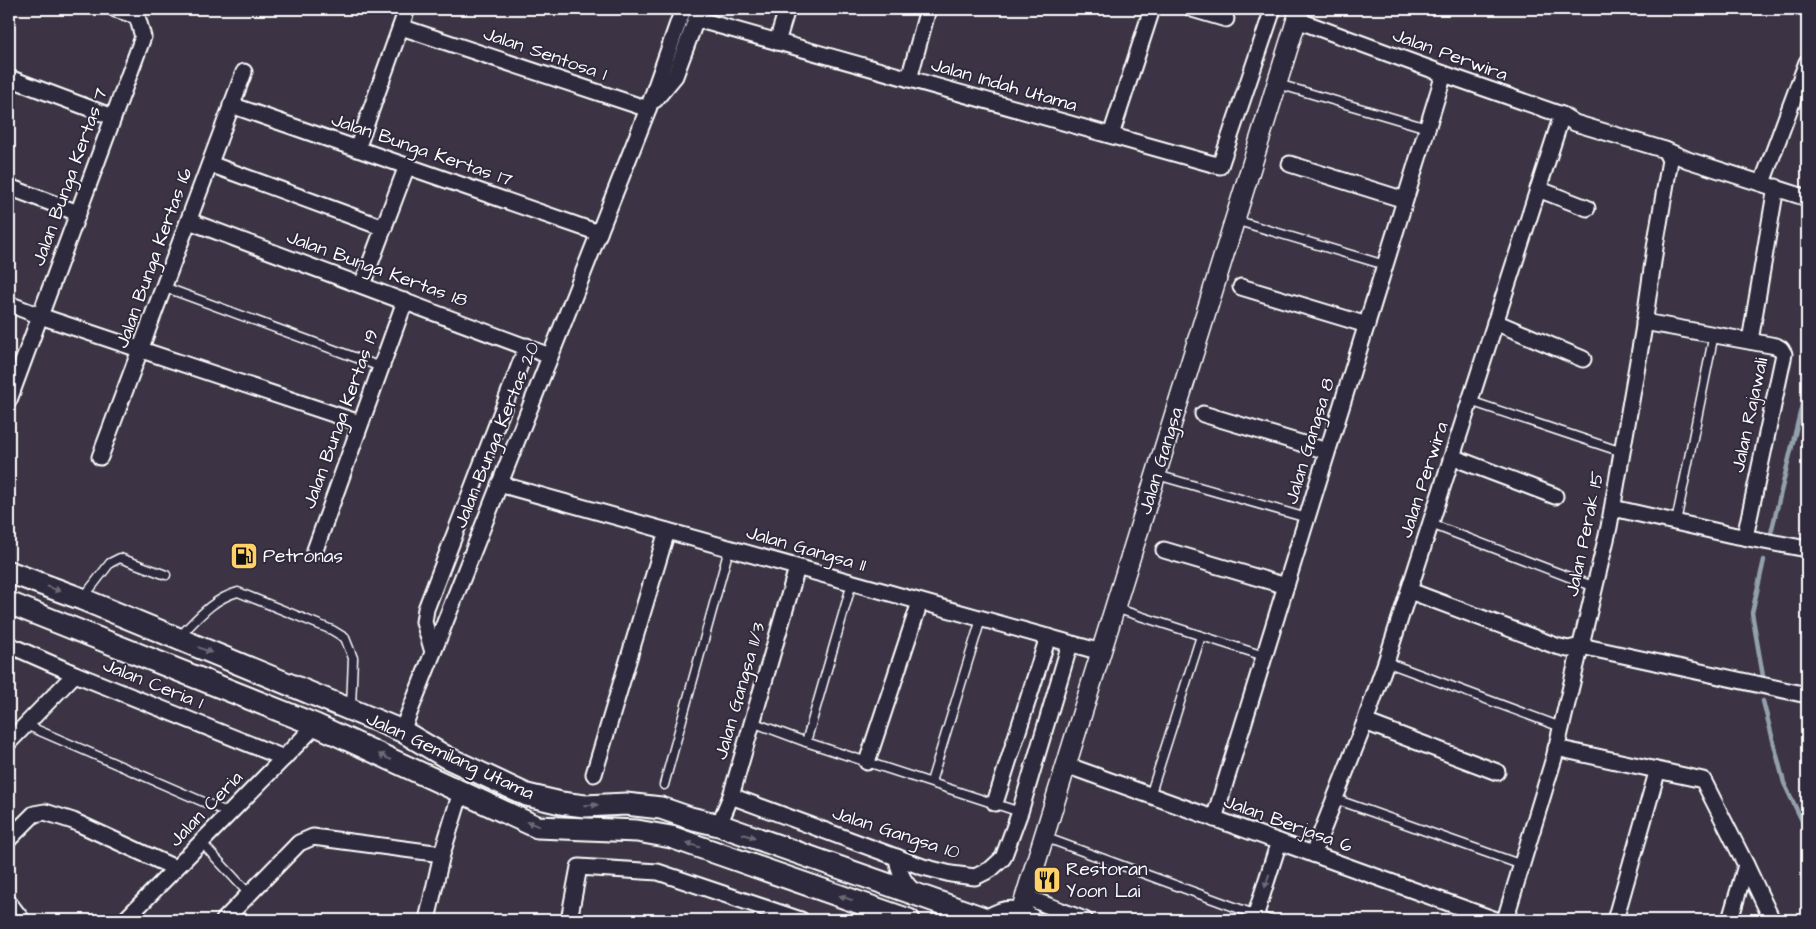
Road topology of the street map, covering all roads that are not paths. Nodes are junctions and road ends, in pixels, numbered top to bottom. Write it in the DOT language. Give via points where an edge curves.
graph roads {
  1 [pos="115,9"];
  2 [pos="407,9"];
  3 [pos="683,9"];
  4 [pos="787,9"];
  5 [pos="928,9"];
  6 [pos="1152,9"];
  7 [pos="1192,9"];
  8 [pos="1273,9"];
  9 [pos="698,14"];
  10 [pos="1299,14"];
  11 [pos="1226,19"];
  12 [pos="401,26"];
  13 [pos="777,42"];
  14 [pos="1807,62"];
  15 [pos="244,72"];
  16 [pos="1444,74"];
  17 [pos="9,78"];
  18 [pos="909,79"];
  19 [pos="1278,84"];
  20 [pos="232,105"];
  21 [pos="648,109"];
  22 [pos="1562,115"];
  23 [pos="113,117"];
  24 [pos="1427,128"];
  25 [pos="1111,135"];
  26 [pos="356,149"];
  27 [pos="1665,150"];
  28 [pos="210,164"];
  29 [pos="1290,164"];
  30 [pos="407,166"];
  31 [pos="1769,185"];
  32 [pos="9,187"];
  33 [pos="1538,189"];
  34 [pos="1807,198"];
  35 [pos="1405,200"];
  36 [pos="1587,208"];
  37 [pos="78,213"];
  38 [pos="1235,220"];
  39 [pos="189,221"];
  40 [pos="384,228"];
  41 [pos="599,233"];
  42 [pos="1385,265"];
  43 [pos="362,285"];
  44 [pos="1241,286"];
  45 [pos="164,287"];
  46 [pos="405,301"];
  47 [pos="9,304"];
  48 [pos="40,316"];
  49 [pos="1496,322"];
  50 [pos="1644,322"];
  51 [pos="1367,325"];
  52 [pos="1714,334"];
  53 [pos="1750,341"];
  54 [pos="526,346"];
  55 [pos="141,350"];
  56 [pos="550,356"];
  57 [pos="1583,359"];
  58 [pos="381,366"];
  59 [pos="9,400"];
  60 [pos="1470,401"];
  61 [pos="1204,414"];
  62 [pos="360,423"];
  63 [pos="1328,451"];
  64 [pos="1622,452"];
  65 [pos="100,457"];
  66 [pos="1452,457"];
  67 [pos="1156,474"];
  68 [pos="499,484"];
  69 [pos="1555,496"];
  70 [pos="1613,508"];
  71 [pos="1307,518"];
  72 [pos="1676,522"];
  73 [pos="1431,524"];
  74 [pos="667,531"];
  75 [pos="1745,537"];
  76 [pos="729,549"];
  77 [pos="1807,549"];
  78 [pos="315,550"];
  79 [pos="1164,550"];
  80 [pos="797,568"];
  81 [pos="9,572"];
  82 [pos="166,575"];
  83 [pos="852,583"];
  84 [pos="1286,586"];
  85 [pos="1595,587"];
  86 [pos="1410,591"];
  87 [pos="82,600"];
  88 [pos="920,602"];
  89 [pos="9,603"];
  90 [pos="1115,608"];
  91 [pos="981,619"];
  92 [pos="1201,636"];
  93 [pos="177,638"];
  94 [pos="1048,638"];
  95 [pos="9,644"];
  96 [pos="1070,644"];
  97 [pos="1581,646"];
  98 [pos="433,652"];
  99 [pos="1101,652"];
  100 [pos="1264,656"];
  101 [pos="1386,662"];
  102 [pos="75,674"];
  103 [pos="1807,694"];
  104 [pos="351,710"];
  105 [pos="752,722"];
  106 [pos="1365,722"];
  107 [pos="26,725"];
  108 [pos="316,725"];
  109 [pos="1561,727"];
  110 [pos="402,731"];
  111 [pos="9,742"];
  112 [pos="806,742"];
  113 [pos="1556,748"];
  114 [pos="284,758"];
  115 [pos="867,762"];
  116 [pos="1066,765"];
  117 [pos="1656,770"];
  118 [pos="1496,772"];
  119 [pos="594,774"];
  120 [pos="931,782"];
  121 [pos="664,785"];
  122 [pos="461,792"];
  123 [pos="731,796"];
  124 [pos="1150,796"];
  125 [pos="1335,799"];
  126 [pos="995,803"];
  127 [pos="1020,812"];
  128 [pos="229,813"];
  129 [pos="1214,819"];
  130 [pos="720,825"];
  131 [pos="1044,837"];
  132 [pos="9,839"];
  133 [pos="201,842"];
  134 [pos="1279,842"];
  135 [pos="442,854"];
  136 [pos="1313,854"];
  137 [pos="897,857"];
  138 [pos="1522,865"];
  139 [pos="1746,865"];
  140 [pos="176,868"];
  141 [pos="250,894"];
  142 [pos="917,894"];
  143 [pos="9,903"];
  144 [pos="1026,911"];
  145 [pos="1260,918"];
  146 [pos="22,920"];
  147 [pos="125,920"];
  148 [pos="224,920"];
  149 [pos="427,920"];
  150 [pos="569,920"];
  151 [pos="801,920"];
  152 [pos="909,920"];
  153 [pos="989,920"];
  154 [pos="1085,920"];
  155 [pos="1496,920"];
  156 [pos="1506,920"];
  157 [pos="1615,920"];
  158 [pos="1730,920"];
  159 [pos="1772,920"];
  1 -- 23 [label="street, Jalan Bunga Kertas 7" via="136,16 143,37"];
  2 -- 12 [label="street"];
  3 -- 21 [label="street, Jalan Bunga Kertas 20"];
  4 -- 13 [label="street"];
  5 -- 18 [label="street"];
  6 -- 25 [label="street"];
  7 -- 11 [label="street"];
  8 -- 25 [label="street, Jalan Indah Utama" via="1220,166"];
  9 -- 13 [label="street, Jalan Indah Utama"];
  9 -- 21 [label="street" via="675,76"];
  10 -- 16 [label="street, Jalan Perwira"];
  10 -- 19 [label="street, Jalan Gangsa"];
  12 -- 21 [label="street, Jalan Sentosa 1"];
  12 -- 26 [label="street"];
  13 -- 18 [label="street, Jalan Indah Utama"];
  14 -- 31 [label="street"];
  15 -- 20 [label="street, Jalan Bunga Kertas 16"];
  16 -- 22 [label="street, Jalan Perwira"];
  16 -- 24 [label="street, Jalan Gangsa 8"];
  17 -- 23 [label="street"];
  18 -- 25 [label="street, Jalan Indah Utama"];
  19 -- 24 [label="lane"];
  19 -- 38 [label="street, Jalan Gangsa"];
  20 -- 26 [label="street, Jalan Bunga Kertas 17"];
  20 -- 28 [label="street, Jalan Bunga Kertas 16"];
  21 -- 41 [label="street, Jalan Bunga Kertas 20"];
  22 -- 27 [label="street, Jalan Perwira" via="1575,123"];
  22 -- 33 [label="street, Jalan Perwira"];
  23 -- 37 [label="street, Jalan Bunga Kertas 7"];
  24 -- 35 [label="street, Jalan Gangsa 8"];
  26 -- 30 [label="street, Jalan Bunga Kertas 17"];
  27 -- 31 [label="street, Jalan Perwira"];
  27 -- 50 [label="street, Jalan Perak 15" via="1670,160"];
  28 -- 39 [label="street, Jalan Bunga Kertas 16"];
  28 -- 40 [label="street"];
  29 -- 35 [label="street"];
  30 -- 40 [label="street"];
  30 -- 41 [label="street, Jalan Bunga Kertas 17"];
  31 -- 34 [label="street, Jalan Perwira"];
  31 -- 53 [label="street"];
  32 -- 37 [label="street"];
  33 -- 36 [label="street"];
  33 -- 49 [label="street, Jalan Perwira"];
  35 -- 42 [label="street, Jalan Gangsa 8"];
  37 -- 48 [label="street, Jalan Bunga Kertas 7"];
  38 -- 42 [label="lane"];
  38 -- 67 [label="street, Jalan Gangsa"];
  39 -- 43 [label="street, Jalan Bunga Kertas 18"];
  39 -- 45 [label="street, Jalan Bunga Kertas 16"];
  40 -- 43 [label="street"];
  41 -- 56 [label="street, Jalan Bunga Kertas 20"];
  42 -- 51 [label="street, Jalan Gangsa 8"];
  43 -- 46 [label="street, Jalan Bunga Kertas 18"];
  44 -- 51 [label="street"];
  45 -- 55 [label="street, Jalan Bunga Kertas 16"];
  45 -- 58 [label="lane"];
  46 -- 54 [label="street, Jalan Bunga Kertas 18"];
  46 -- 58 [label="street, Jalan Bunga Kertas 19"];
  47 -- 48 [label="street"];
  48 -- 55 [label="street"];
  48 -- 59 [label="street, Jalan Bunga Kertas 7"];
  49 -- 57 [label="street"];
  49 -- 60 [label="street, Jalan Perwira"];
  50 -- 52 [label="street, Jalan Rajawali"];
  50 -- 64 [label="street, Jalan Perak 15"];
  51 -- 63 [label="street, Jalan Gangsa 8"];
  52 -- 53 [label="street, Jalan Rajawali"];
  52 -- 72 [label="lane"];
  53 -- 75 [label="street, Jalan Rajawali" via="1776,346 1784,358"];
  54 -- 56 [label="street, Jalan Bunga Kertas 18"];
  54 -- 98 [label="street, Jalan Bunga Kertas 20" via="426,609 424,622"];
  55 -- 62 [label="street"];
  55 -- 65 [label="street, Jalan Bunga Kertas 16"];
  56 -- 68 [label="street, Jalan Bunga Kertas 20"];
  58 -- 62 [label="street, Jalan Bunga Kertas 19"];
  60 -- 64 [label="lane"];
  60 -- 66 [label="street, Jalan Perwira"];
  61 -- 63 [label="street"];
  62 -- 78 [label="street, Jalan Bunga Kertas 19"];
  63 -- 71 [label="street, Jalan Gangsa 8"];
  64 -- 70 [label="street, Jalan Perak 15"];
  66 -- 69 [label="street"];
  66 -- 73 [label="street, Jalan Perwira"];
  67 -- 71 [label="lane"];
  67 -- 90 [label="street, Jalan Gangsa"];
  68 -- 74 [label="street, Jalan Gangsa 11"];
  68 -- 98 [label="street, Jalan Bunga Kertas 20"];
  70 -- 72 [label="street"];
  70 -- 85 [label="street, Jalan Perak 15"];
  71 -- 84 [label="street, Jalan Gangsa 8"];
  72 -- 75 [label="street"];
  73 -- 85 [label="lane"];
  73 -- 86 [label="street, Jalan Perwira"];
  74 -- 76 [label="street, Jalan Gangsa 11"];
  74 -- 119 [label="street"];
  75 -- 77 [label="street"];
  76 -- 80 [label="street, Jalan Gangsa 11"];
  76 -- 121 [label="lane"];
  79 -- 84 [label="street"];
  80 -- 83 [label="street, Jalan Gangsa 11"];
  80 -- 105 [label="street, Jalan Gangsa 11/3"];
  81 -- 87 [label="main road, Jalan Gemilang Utama, one-way"];
  82 -- 87 [label="lane" via="120,558 110,563"];
  83 -- 88 [label="street, Jalan Gangsa 11"];
  83 -- 112 [label="lane"];
  84 -- 100 [label="street, Jalan Gangsa 8"];
  85 -- 97 [label="street, Jalan Perak 15"];
  86 -- 97 [label="street" via="1556,646 1568,649"];
  86 -- 101 [label="street, Jalan Perwira"];
  87 -- 93 [label="main road, Jalan Gemilang Utama"];
  88 -- 91 [label="street, Jalan Gangsa 11"];
  88 -- 115 [label="street"];
  89 -- 108 [label="main road, Jalan Gemilang Utama"];
  90 -- 92 [label="lane"];
  90 -- 99 [label="street, Jalan Gangsa"];
  91 -- 94 [label="street, Jalan Gangsa 11"];
  91 -- 120 [label="lane"];
  92 -- 100 [label="lane"];
  92 -- 124 [label="lane"];
  93 -- 104 [label="main road, Jalan Gemilang Utama, one-way"];
  93 -- 104 [label="lane" via="215,601 238,592 332,630 345,638 352,658"];
  94 -- 96 [label="street, Jalan Gangsa 11"];
  94 -- 126 [label="street"];
  95 -- 102 [label="street, Jalan Ceria 1"];
  96 -- 99 [label="street, Jalan Gangsa 11"];
  96 -- 127 [label="street, Jalan Gangsa 10"];
  97 -- 103 [label="street"];
  97 -- 109 [label="street, Jalan Perak 15"];
  98 -- 110 [label="street, Jalan Bunga Kertas 20"];
  99 -- 116 [label="street, Jalan Gangsa"];
  100 -- 129 [label="street, Jalan Gangsa 8"];
  101 -- 106 [label="street, Jalan Perwira"];
  101 -- 109 [label="lane"];
  102 -- 107 [label="street"];
  102 -- 114 [label="street, Jalan Ceria 1"];
  104 -- 110 [label="main road, Jalan Gemilang Utama"];
  105 -- 112 [label="lane"];
  105 -- 123 [label="street, Jalan Gangsa 11/3"];
  106 -- 118 [label="street"];
  106 -- 125 [label="street, Jalan Perwira"];
  107 -- 111 [label="street"];
  107 -- 128 [label="lane"];
  108 -- 114 [label="street, Jalan Ceria"];
  122 -- 108 [label="main road, Jalan Gemilang Utama, one-way"];
  109 -- 113 [label="street, Jalan Perak 15"];
  110 -- 130 [label="main road, Jalan Gemilang Utama, one-way" via="446,757 527,795 585,806 626,804 661,808"];
  112 -- 115 [label="lane"];
  113 -- 117 [label="street"];
  113 -- 138 [label="street, Jalan Perak 15"];
  114 -- 128 [label="street, Jalan Ceria"];
  115 -- 120 [label="lane"];
  116 -- 124 [label="street, Jalan Berjasa 6"];
  116 -- 131 [label="street, Jalan Gangsa"];
  117 -- 139 [label="street" via="1703,780"];
  117 -- 157 [label="street"];
  120 -- 126 [label="lane"];
  122 -- 135 [label="street"];
  152 -- 122 [label="main road, Jalan Gemilang Utama, one-way" via="671,837 637,831 538,827"];
  123 -- 130 [label="street, Jalan Gangsa 11/3"];
  123 -- 137 [label="street, Jalan Gangsa 10"];
  124 -- 129 [label="street, Jalan Berjasa 6"];
  125 -- 136 [label="street, Jalan Perwira"];
  125 -- 138 [label="lane"];
  126 -- 127 [label="lane"];
  127 -- 137 [label="street, Jalan Gangsa 10" via="1003,858 976,876 951,874"];
  128 -- 133 [label="street, Jalan Ceria"];
  129 -- 134 [label="street, Jalan Berjasa 6"];
  130 -- 142 [label="main road, Jalan Gemilang Utama, one-way"];
  131 -- 144 [label="street, Jalan Gangsa"];
  131 -- 145 [label="lane"];
  132 -- 140 [label="street" via="34,814 45,812"];
  133 -- 140 [label="street, Jalan Ceria"];
  133 -- 141 [label="lane"];
  134 -- 136 [label="street, Jalan Berjasa 6"];
  134 -- 145 [label="street, one-way"];
  135 -- 141 [label="street" via="313,837 299,843"];
  135 -- 149 [label="street"];
  136 -- 155 [label="street, Jalan Berjasa 6"];
  137 -- 142 [label="street" via="902,879"];
  138 -- 156 [label="street, Jalan Perak 15"];
  139 -- 158 [label="street"];
  139 -- 159 [label="street"];
  140 -- 147 [label="street, Jalan Ceria"];
  141 -- 148 [label="street"];
  142 -- 153 [label="main road, Jalan Gemilang Utama"];
  143 -- 146 [label="street"];
  144 -- 153 [label="main road" via="1007,912"];
  144 -- 154 [label="street"];
  150 -- 151 [label="street" via="580,867 658,872"];
}
